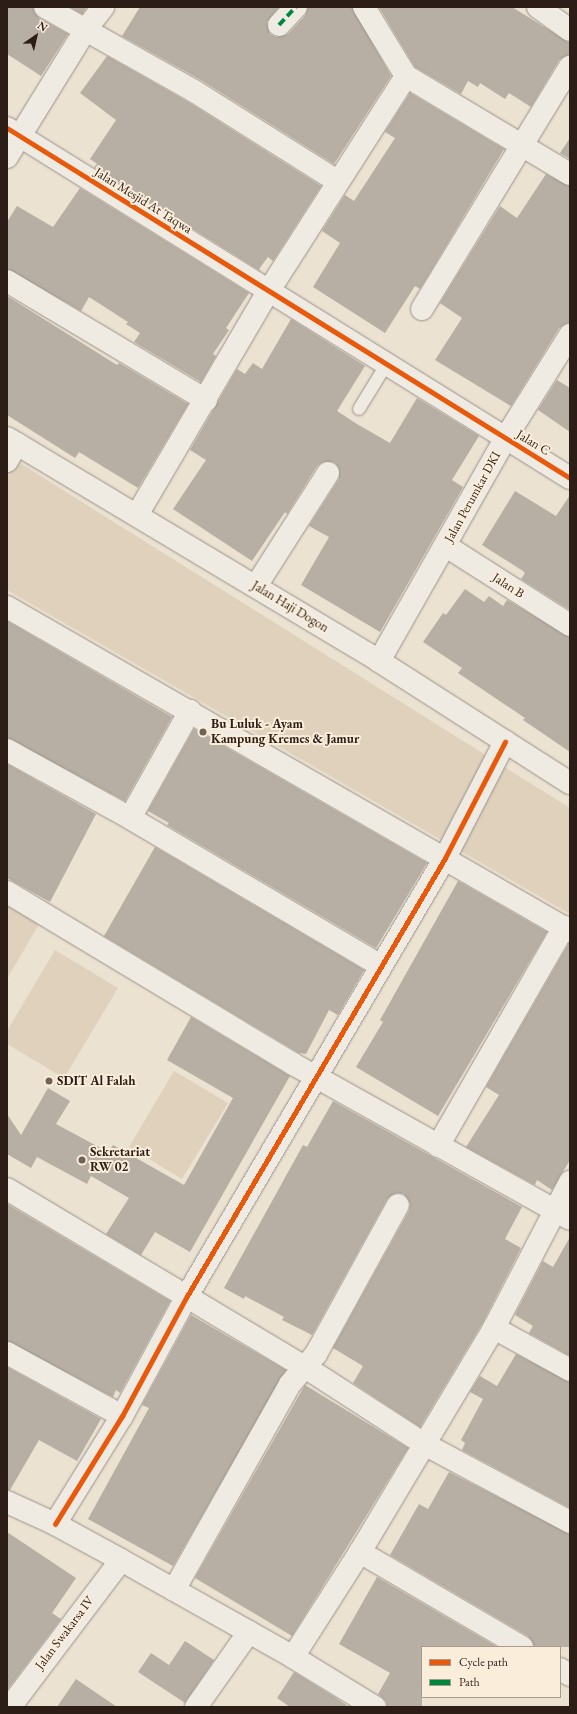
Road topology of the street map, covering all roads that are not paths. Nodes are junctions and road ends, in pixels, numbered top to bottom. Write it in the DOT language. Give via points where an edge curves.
graph roads {
  1 [pos="45,7"];
  2 [pos="103,7"];
  3 [pos="296,7"];
  4 [pos="364,7"];
  5 [pos="538,7"];
  6 [pos="279,25"];
  7 [pos="86,29"];
  8 [pos="570,30"];
  9 [pos="570,67"];
  10 [pos="406,76"];
  11 [pos="14,132"];
  12 [pos="522,144"];
  13 [pos="7,157"];
  14 [pos="570,174"];
  15 [pos="337,181"];
  16 [pos="7,281"];
  17 [pos="268,292"];
  18 [pos="422,309"];
  19 [pos="570,335"];
  20 [pos="386,365"];
  21 [pos="206,400"];
  22 [pos="359,409"];
  23 [pos="505,439"];
  24 [pos="10,447"];
  25 [pos="328,473"];
  26 [pos="570,478"];
  27 [pos="137,515"];
  28 [pos="446,546"];
  29 [pos="256,586"];
  30 [pos="7,607"];
  31 [pos="570,626"];
  32 [pos="379,661"];
  33 [pos="190,711"];
  34 [pos="505,742"];
  35 [pos="7,750"];
  36 [pos="570,784"];
  37 [pos="130,818"];
  38 [pos="445,858"];
  39 [pos="7,892"];
  40 [pos="567,929"];
  41 [pos="380,965"];
  42 [pos="315,1076"];
  43 [pos="438,1146"];
  44 [pos="570,1182"];
  45 [pos="7,1189"];
  46 [pos="398,1205"];
  47 [pos="562,1215"];
  48 [pos="187,1296"];
  49 [pos="494,1328"];
  50 [pos="7,1353"];
  51 [pos="304,1367"];
  52 [pos="570,1370"];
  53 [pos="122,1416"];
  54 [pos="424,1444"];
  55 [pos="7,1502"];
  56 [pos="570,1522"];
  57 [pos="54,1524"];
  58 [pos="360,1552"];
  59 [pos="121,1560"];
  60 [pos="174,1590"];
  61 [pos="249,1632"];
  62 [pos="520,1646"];
  63 [pos="293,1657"];
  64 [pos="561,1670"];
  65 [pos="570,1675"];
  66 [pos="10,1707"];
  67 [pos="196,1707"];
  68 [pos="374,1707"];
  1 -- 7 [label="street"];
  2 -- 7 [label="street"];
  3 -- 6 [label="street"];
  4 -- 10 [label="street"];
  5 -- 8 [label="street"];
  7 -- 11 [label="street"];
  7 -- 15 [label="street" via="194,91"];
  9 -- 12 [label="street"];
  10 -- 12 [label="street"];
  10 -- 15 [label="street"];
  11 -- 13 [label="street"];
  11 -- 17 [label="street, Jalan Mesjid At Taqwa"];
  12 -- 14 [label="street"];
  12 -- 18 [label="street"];
  15 -- 17 [label="street"];
  16 -- 21 [label="street"];
  17 -- 20 [label="street, Jalan Mesjid At Taqwa"];
  17 -- 21 [label="street"];
  19 -- 23 [label="street, Jalan Perumkar DKI"];
  20 -- 22 [label="lane"];
  20 -- 23 [label="street, Jalan C"];
  21 -- 27 [label="street"];
  23 -- 26 [label="street, Jalan C"];
  23 -- 28 [label="street, Jalan Perumkar DKI"];
  24 -- 27 [label="street, Jalan Haji Dogon"];
  25 -- 29 [label="street"];
  27 -- 29 [label="street, Jalan Haji Dogon"];
  28 -- 31 [label="street, Jalan B"];
  28 -- 32 [label="street, Jalan Perumkar DKI"];
  29 -- 32 [label="street, Jalan Haji Dogon"];
  30 -- 33 [label="street"];
  32 -- 34 [label="street, Jalan Haji Dogon"];
  33 -- 37 [label="street"];
  33 -- 38 [label="street"];
  34 -- 36 [label="street, Jalan Haji Dogon"];
  34 -- 38 [label="street"];
  35 -- 37 [label="street"];
  37 -- 41 [label="street"];
  38 -- 40 [label="street"];
  38 -- 41 [label="street"];
  39 -- 42 [label="street"];
  40 -- 43 [label="street"];
  41 -- 42 [label="street"];
  42 -- 43 [label="street"];
  42 -- 48 [label="street"];
  43 -- 47 [label="street"];
  44 -- 47 [label="street"];
  45 -- 48 [label="street"];
  46 -- 51 [label="street" via="316,1354"];
  47 -- 49 [label="street"];
  48 -- 51 [label="street"];
  48 -- 53 [label="street"];
  49 -- 52 [label="street"];
  49 -- 54 [label="street"];
  50 -- 53 [label="street"];
  51 -- 54 [label="street"];
  51 -- 60 [label="street" via="290,1384"];
  53 -- 57 [label="street"];
  54 -- 56 [label="street"];
  54 -- 58 [label="street"];
  55 -- 57 [label="street"];
  57 -- 59 [label="street"];
  58 -- 62 [label="street"];
  58 -- 63 [label="street"];
  59 -- 60 [label="street"];
  59 -- 66 [label="street, Jalan Swakarsa IV"];
  60 -- 61 [label="street"];
  61 -- 63 [label="street"];
  61 -- 67 [label="street"];
  63 -- 68 [label="street"];
  64 -- 65 [label="street"];
}
